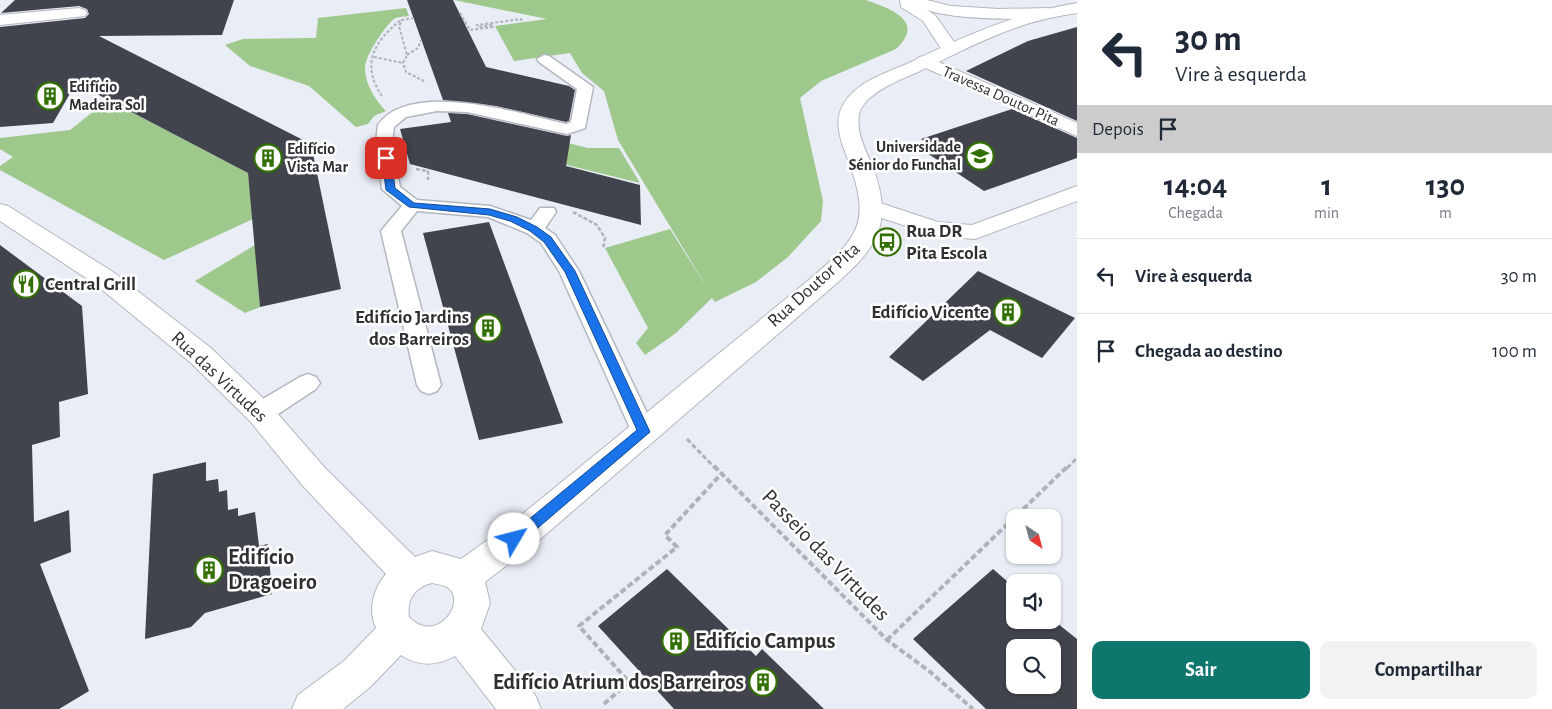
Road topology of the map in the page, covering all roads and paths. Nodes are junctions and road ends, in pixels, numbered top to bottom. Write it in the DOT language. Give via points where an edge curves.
graph roads {
  1 [pos="899,0"];
  2 [pos="908,0"];
  3 [pos="1077,8"];
  4 [pos="79,13"];
  5 [pos="460,13"];
  6 [pos="1049,13"];
  7 [pos="414,18"];
  8 [pos="0,20"];
  9 [pos="402,20"];
  10 [pos="523,23"];
  11 [pos="402,35"];
  12 [pos="422,40"];
  13 [pos="950,49"];
  14 [pos="407,54"];
  15 [pos="374,56"];
  16 [pos="544,59"];
  17 [pos="925,62"];
  18 [pos="403,63"];
  19 [pos="401,113"];
  20 [pos="1077,130"];
  21 [pos="1077,192"];
  22 [pos="412,206"];
  23 [pos="874,208"];
  24 [pos="0,211"];
  25 [pos="308,383"];
  26 [pos="429,385"];
  27 [pos="260,413"];
  28 [pos="653,424"];
  29 [pos="1077,458"];
  30 [pos="723,472"];
  31 [pos="409,575"];
  32 [pos="464,578"];
  33 [pos="398,632"];
  34 [pos="460,632"];
  35 [pos="887,640"];
  36 [pos="604,704"];
  37 [pos="312,709"];
  38 [pos="521,709"];
  39 [pos="973,709"];
  1 -- 13 [label="street" via="929,18"];
  2 -- 6 [label="street" via="951,11"];
  3 -- 6 [label="street, Rua Doutor Pita"];
  4 -- 8 [label="street"];
  5 -- 10 [label="path" via="470,30 493,27 477,25 521,20"];
  6 -- 13 [label="street, Rua Doutor Pita" via="1014,22"];
  7 -- 9 [label="path"];
  9 -- 11 [label="path" via="399,26"];
  9 -- 15 [label="path" via="393,26"];
  12 -- 14 [label="path" via="418,48"];
  13 -- 17 [label="street, Rua Doutor Pita"];
  15 -- 18 [label="path"];
  15 -- 19 [label="path" via="370,66 372,81 383,97"];
  16 -- 19 [label="lane" via="584,87 579,125 567,130 470,103"];
  17 -- 20 [label="street, Travessa Doutor Pita"];
  17 -- 23 [label="street, Rua Doutor Pita" via="870,89 852,104 848,126"];
  19 -- 22 [label="lane" via="386,125 392,141 391,190"];
  21 -- 23 [label="street" via="975,232 961,234"];
  22 -- 26 [label="lane" via="391,231"];
  22 -- 28 [label="lane" via="490,212 514,219 540,220"];
  23 -- 28 [label="street, Rua Doutor Pita" via="863,240 848,257"];
  24 -- 27 [label="street, Rua das Virtudes" via="53,241 142,307 205,359"];
  25 -- 27 [label="lane"];
  27 -- 31 [label="street, Rua das Virtudes" via="314,476"];
  28 -- 30 [label="path, Passeio das Virtudes"];
  28 -- 32 [label="street, Rua Doutor Pita" via="526,531"];
  29 -- 35 [label="path"];
  30 -- 35 [label="path, Passeio das Virtudes"];
  30 -- 36 [label="path" via="665,535 677,547 579,626 629,682"];
  31 -- 32 [label="street" via="420,569 444,567"];
  31 -- 33 [label="street" via="392,595 392,621"];
  32 -- 34 [label="street" via="470,587 472,610"];
  33 -- 34 [label="street" via="408,641 421,645 435,645"];
  33 -- 37 [label="street" via="357,674"];
  34 -- 38 [label="street"];
  35 -- 39 [label="path, Passeio das Virtudes"];
}
